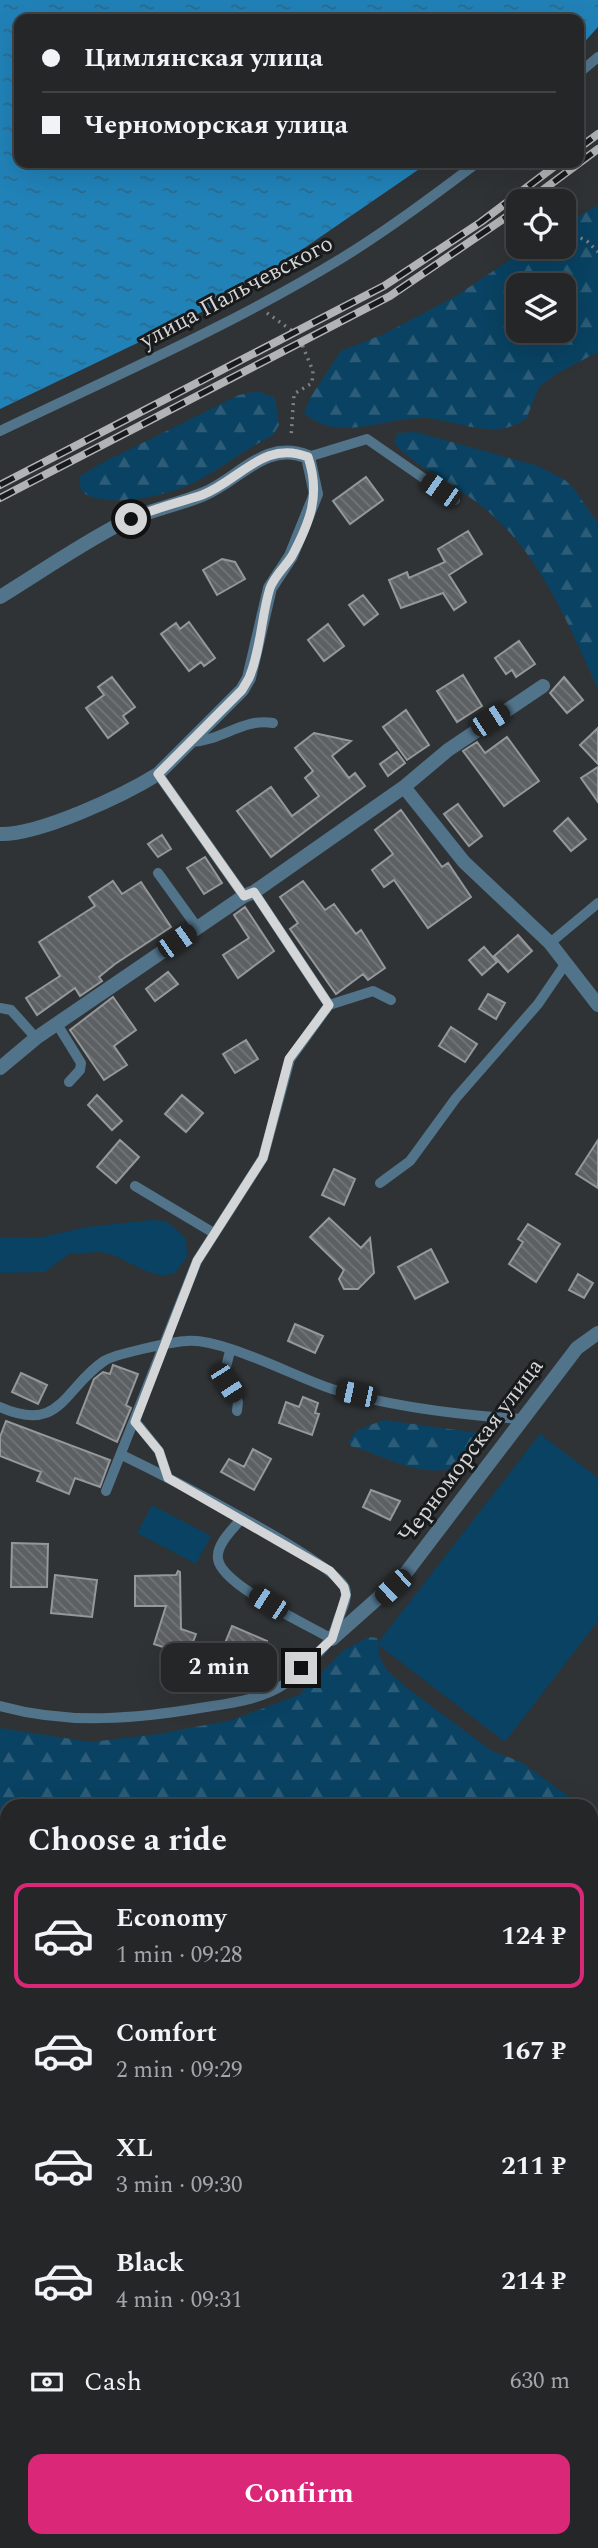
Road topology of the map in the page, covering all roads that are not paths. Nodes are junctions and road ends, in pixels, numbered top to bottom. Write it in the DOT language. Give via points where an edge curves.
graph roads {
  1 [pos="598,57"];
  2 [pos="584,69"];
  3 [pos="470,168"];
  4 [pos="0,431"];
  5 [pos="308,457"];
  6 [pos="455,500"];
  7 [pos="0,597"];
  8 [pos="543,686"];
  9 [pos="273,723"];
  10 [pos="191,742"];
  11 [pos="158,774"];
  12 [pos="404,787"];
  13 [pos="0,834"];
  14 [pos="158,873"];
  15 [pos="249,894"];
  16 [pos="598,902"];
  17 [pos="197,927"];
  18 [pos="550,943"];
  19 [pos="566,963"];
  20 [pos="391,1000"];
  21 [pos="329,1005"];
  22 [pos="598,1005"];
  23 [pos="0,1008"];
  24 [pos="58,1024"];
  25 [pos="36,1038"];
  26 [pos="0,1068"];
  27 [pos="69,1082"];
  28 [pos="380,1184"];
  29 [pos="135,1186"];
  30 [pos="212,1233"];
  31 [pos="598,1333"];
  32 [pos="163,1347"];
  33 [pos="230,1350"];
  34 [pos="0,1407"];
  35 [pos="237,1411"];
  36 [pos="521,1419"];
  37 [pos="135,1422"];
  38 [pos="122,1455"];
  39 [pos="168,1478"];
  40 [pos="106,1492"];
  41 [pos="242,1518"];
  42 [pos="332,1639"];
  43 [pos="0,1706"];
  1 -- 2 [label="lane"];
  3 -- 4 [label="lane, улица Пальчевского" via="341,259"];
  5 -- 6 [label="lane" via="367,439"];
  5 -- 7 [label="street" via="292,450 245,468 204,494 118,525"];
  5 -- 10 [label="street" via="316,494 292,556 270,588 252,671 242,690"];
  8 -- 12 [label="street" via="448,750"];
  9 -- 10 [label="lane" via="244,724 230,733"];
  10 -- 11 [label="street"];
  11 -- 13 [label="street" via="67,817"];
  11 -- 15 [label="lane"];
  12 -- 15 [label="street"];
  12 -- 18 [label="street" via="464,862"];
  14 -- 17 [label="lane"];
  15 -- 17 [label="street"];
  15 -- 21 [label="lane"];
  16 -- 18 [label="lane"];
  17 -- 24 [label="street"];
  18 -- 19 [label="street"];
  19 -- 22 [label="street"];
  19 -- 28 [label="lane" via="410,1161"];
  20 -- 21 [label="lane" via="373,991"];
  21 -- 30 [label="lane" via="289,1059 263,1158"];
  23 -- 25 [label="lane" via="12,1010"];
  24 -- 25 [label="street"];
  24 -- 27 [label="lane" via="81,1063"];
  25 -- 26 [label="street"];
  29 -- 30 [label="lane"];
  30 -- 32 [label="lane"];
  31 -- 36 [label="street, Черноморская улица" via="577,1348"];
  32 -- 33 [label="lane" via="200,1339"];
  32 -- 34 [label="lane" via="105,1360 50,1413 18,1416"];
  32 -- 37 [label="lane"];
  33 -- 35 [label="lane" via="224,1376 238,1402"];
  33 -- 36 [label="lane" via="333,1389 436,1410"];
  36 -- 42 [label="street, Черноморская улица" via="405,1574"];
  37 -- 38 [label="lane"];
  37 -- 39 [label="lane" via="159,1451"];
  38 -- 39 [label="lane"];
  38 -- 40 [label="lane"];
  39 -- 41 [label="lane"];
  41 -- 42 [label="lane" via="339,1579 346,1595"];
  41 -- 42 [label="lane" via="222,1543 217,1557 220,1567 268,1603"];
  42 -- 43 [label="lane, Черноморская улица" via="286,1683 251,1699 156,1716 93,1720 49,1717"];
}
